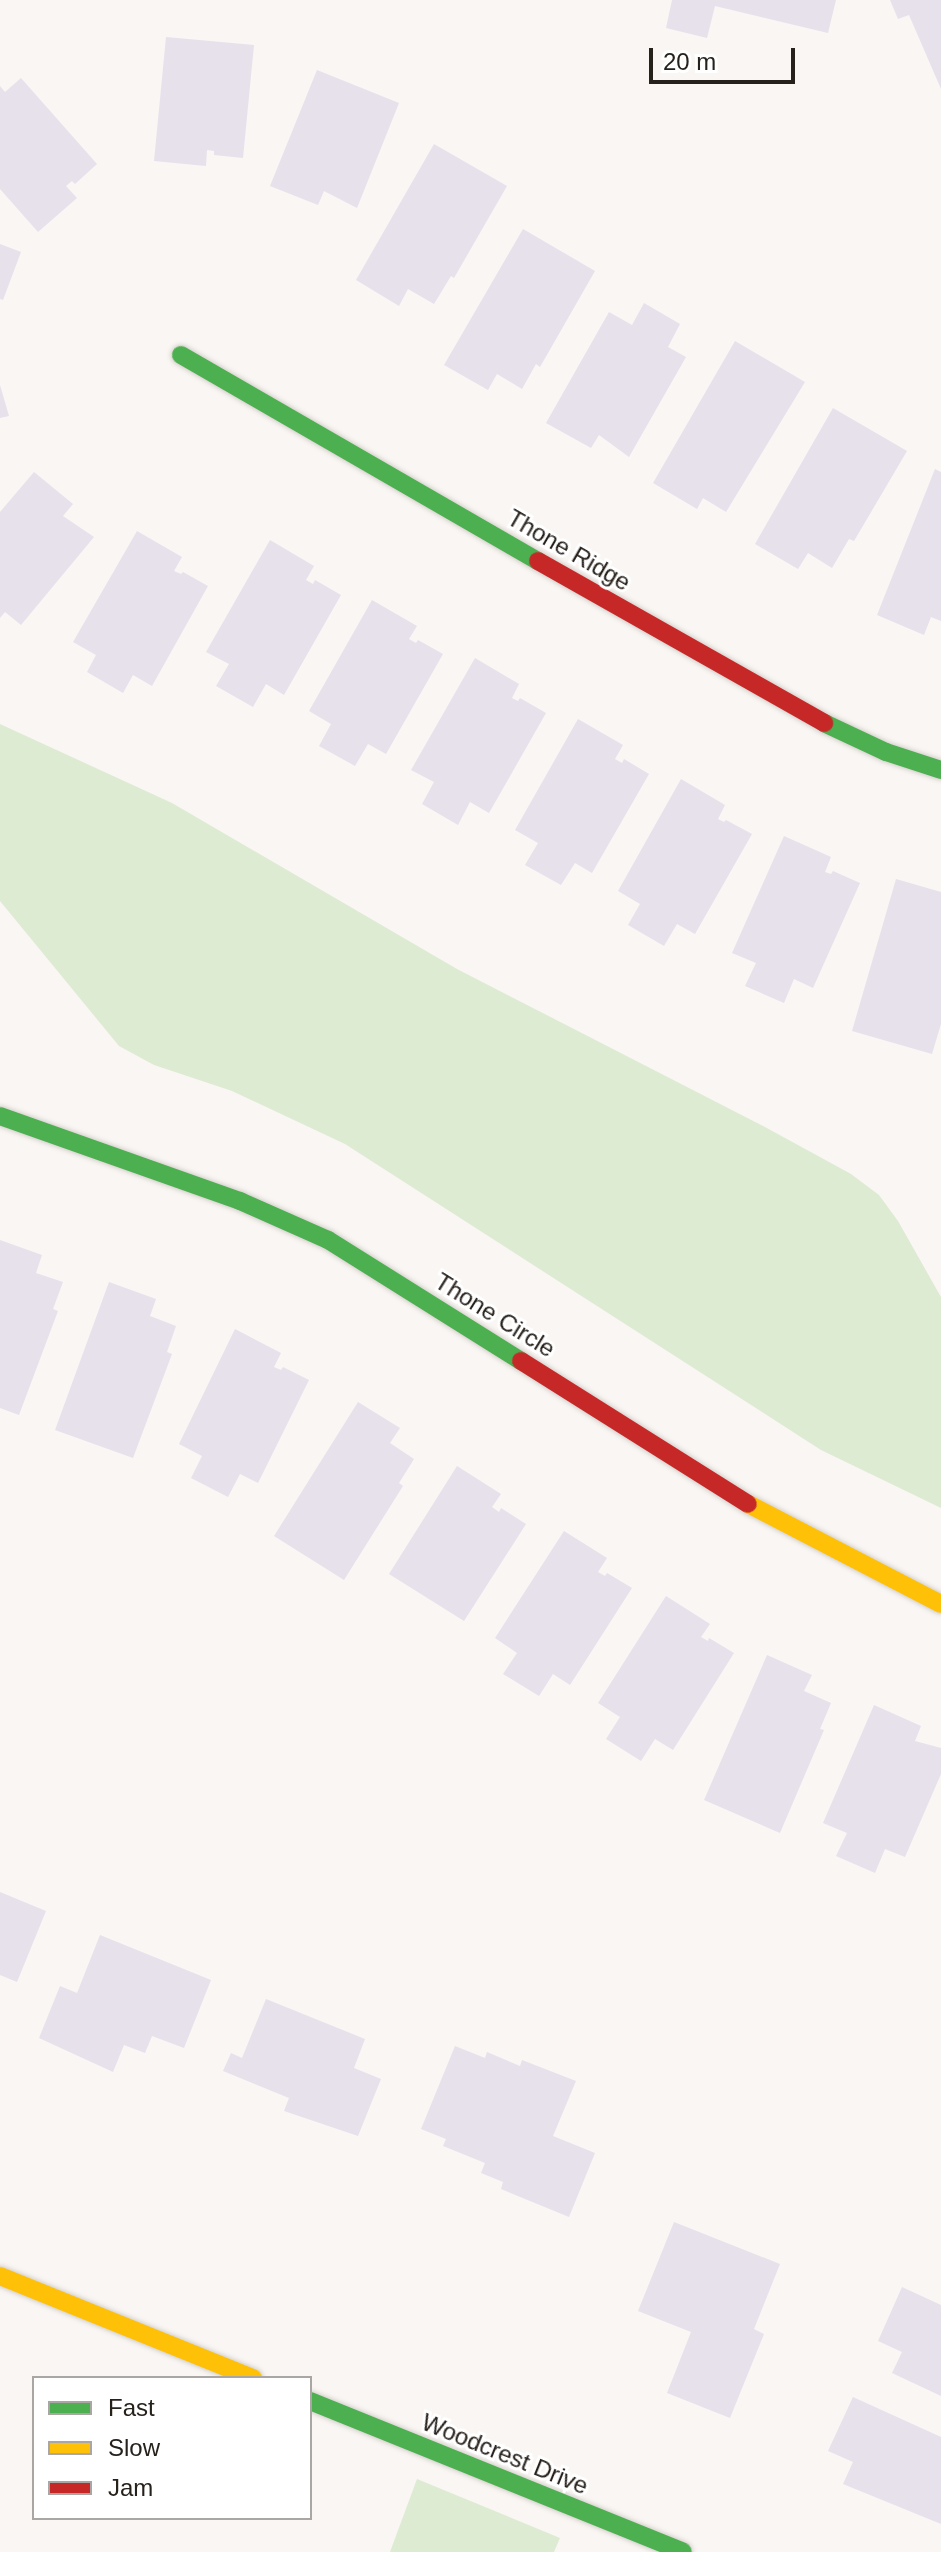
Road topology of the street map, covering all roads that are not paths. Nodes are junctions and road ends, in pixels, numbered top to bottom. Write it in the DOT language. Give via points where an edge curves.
graph roads {
  1 [pos="181,355"];
  2 [pos="941,770"];
  3 [pos="0,1116"];
  4 [pos="941,1604"];
  5 [pos="0,2276"];
  6 [pos="248,2376"];
  7 [pos="312,2402"];
  8 [pos="683,2552"];
  1 -- 2 [label="street, Thone Ridge" via="797,711 886,752"];
  3 -- 4 [label="street, Thone Circle" via="240,1201 328,1240 752,1507"];
  5 -- 6 [label="street"];
  7 -- 8 [label="street, Woodcrest Drive"];
}
